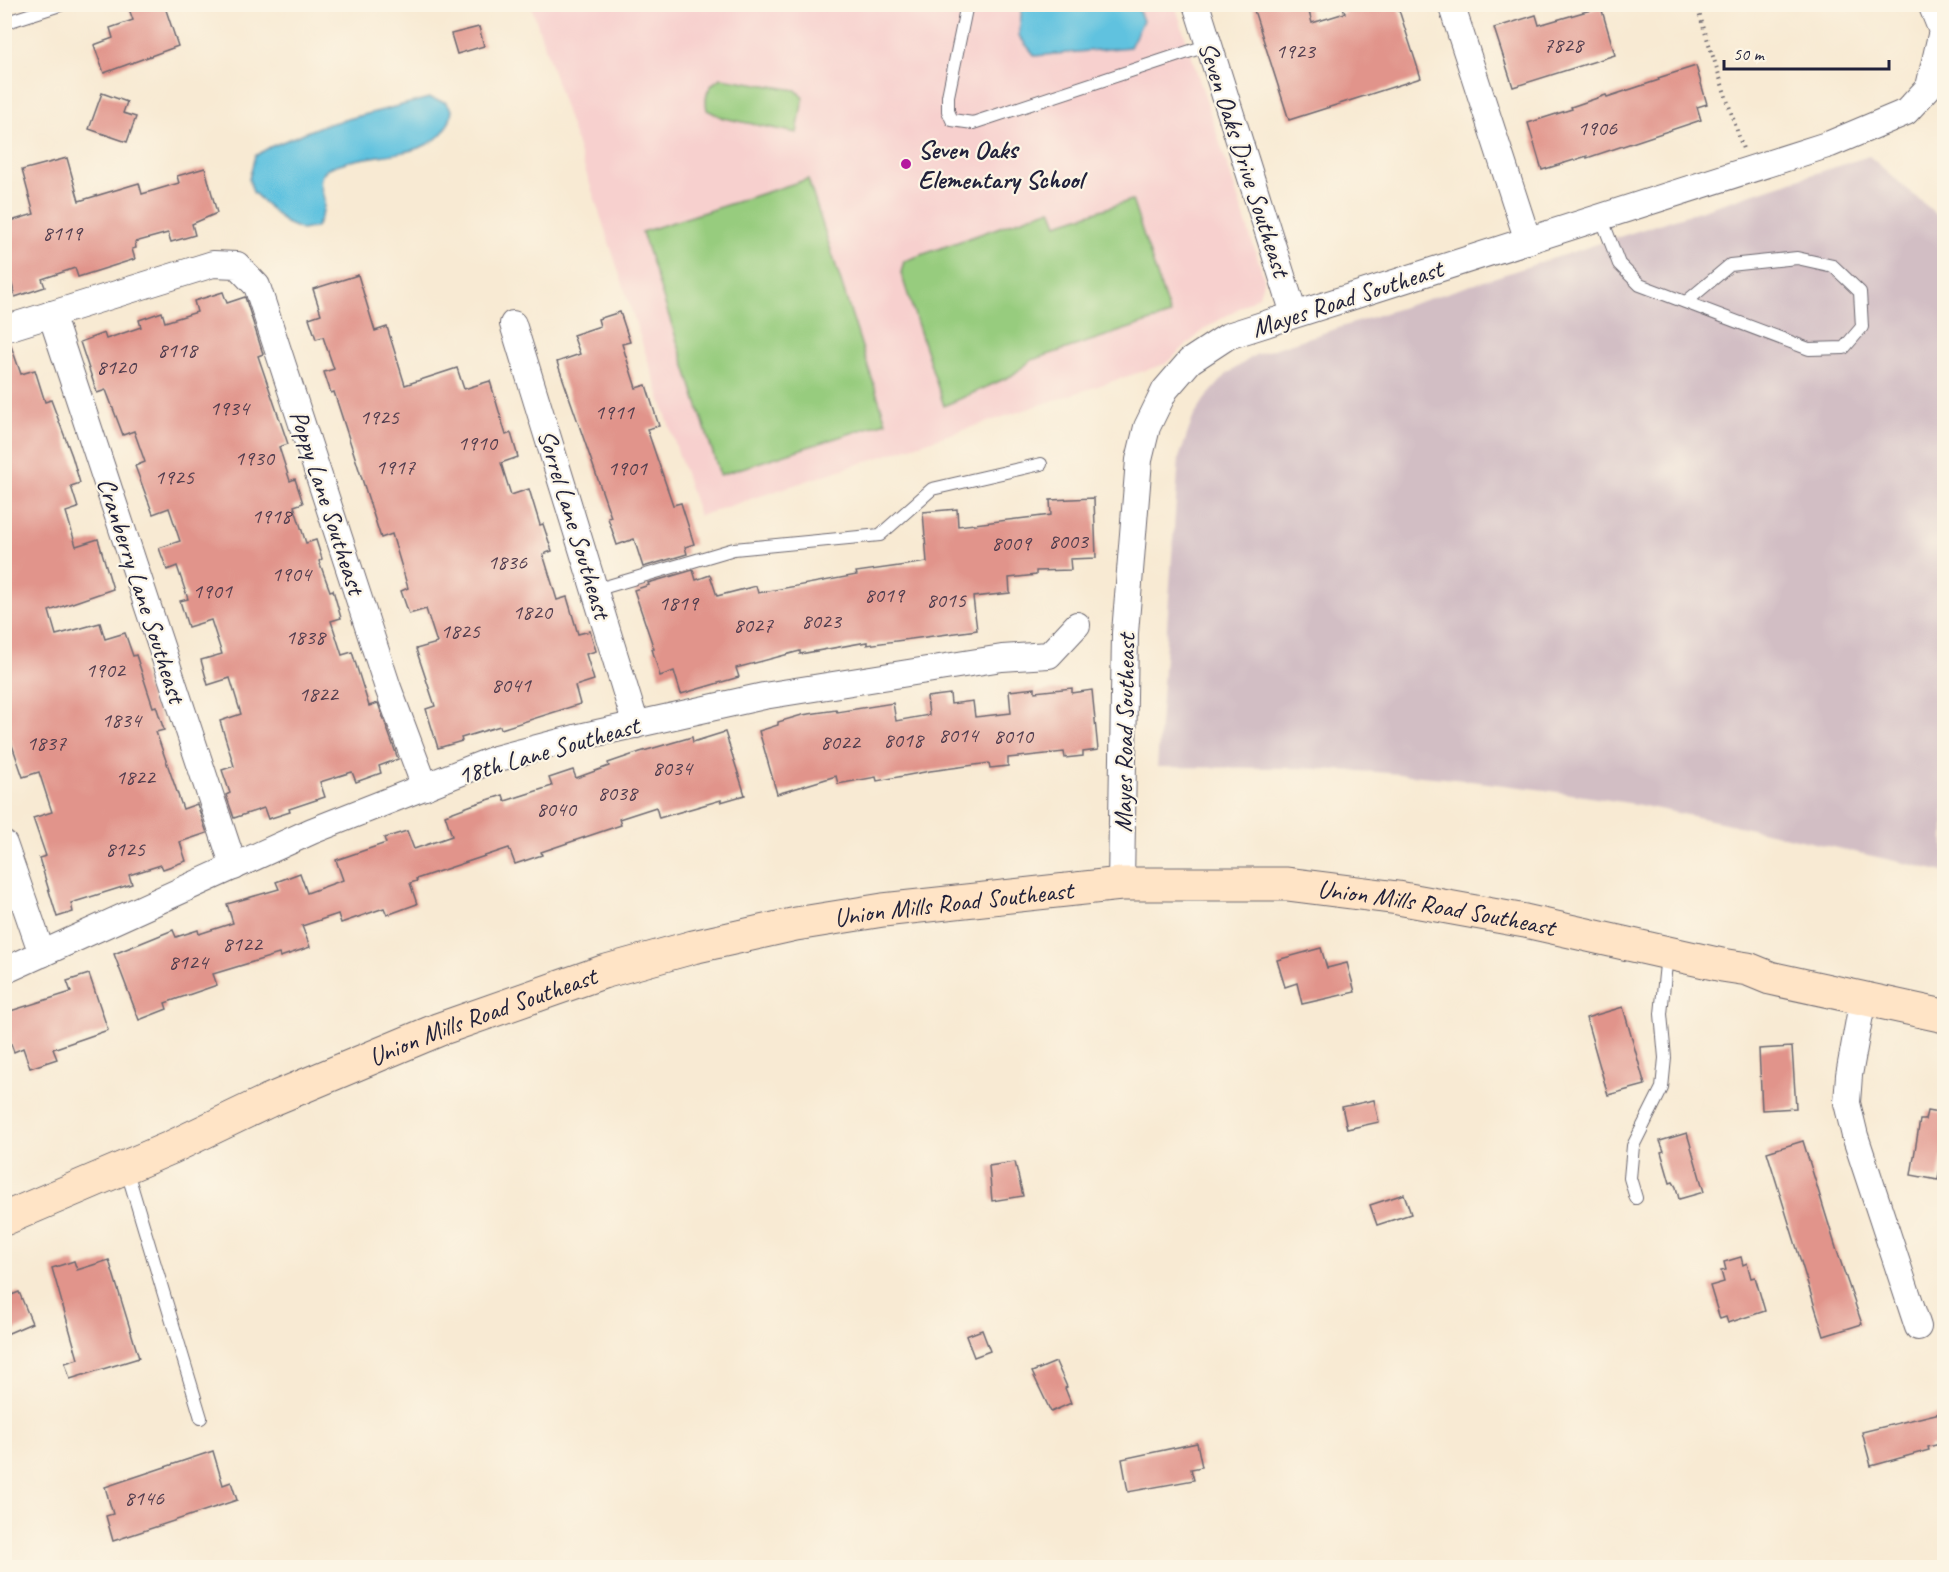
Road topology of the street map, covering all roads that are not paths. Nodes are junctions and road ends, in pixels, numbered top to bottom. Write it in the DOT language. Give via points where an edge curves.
graph roads {
  1 [pos="63,4"];
  2 [pos="967,4"];
  3 [pos="1196,4"];
  4 [pos="1452,4"];
  5 [pos="1939,19"];
  6 [pos="4,23"];
  7 [pos="1209,45"];
  8 [pos="1937,85"];
  9 [pos="1601,217"];
  10 [pos="1528,241"];
  11 [pos="1686,302"];
  12 [pos="51,314"];
  13 [pos="1294,314"];
  14 [pos="513,324"];
  15 [pos="4,329"];
  16 [pos="1041,464"];
  17 [pos="595,590"];
  18 [pos="1077,626"];
  19 [pos="636,725"];
  20 [pos="425,787"];
  21 [pos="4,844"];
  22 [pos="234,867"];
  23 [pos="1121,884"];
  24 [pos="1667,953"];
  25 [pos="42,954"];
  26 [pos="4,971"];
  27 [pos="1863,999"];
  28 [pos="1944,1016"];
  29 [pos="126,1167"];
  30 [pos="1636,1198"];
  31 [pos="4,1219"];
  32 [pos="1918,1327"];
  33 [pos="201,1418"];
  1 -- 6 [label="lane"];
  2 -- 7 [label="lane" via="948,96 952,120 962,123 973,123"];
  3 -- 7 [label="street, Seven Oaks Drive Southeast"];
  4 -- 10 [label="street"];
  5 -- 8 [label="street, Mayes Road Southeast" via="1942,31"];
  7 -- 13 [label="street, Seven Oaks Drive Southeast"];
  8 -- 9 [label="street, Mayes Road Southeast" via="1906,112 1871,129"];
  9 -- 10 [label="street, Mayes Road Southeast"];
  9 -- 11 [label="lane" via="1619,264 1640,285"];
  10 -- 13 [label="street, Mayes Road Southeast"];
  11 -- 11 [label="lane" via="1809,349 1844,348 1862,327 1860,292 1833,266 1797,258 1730,265"];
  12 -- 15 [label="street"];
  12 -- 20 [label="street, Poppy Lane Southeast" via="213,264 237,265 257,286 388,688"];
  12 -- 22 [label="street, Cranberry Lane Southeast"];
  13 -- 23 [label="street, Mayes Road Southeast" via="1228,336 1190,361 1165,390 1147,427 1139,460 1125,633"];
  14 -- 17 [label="street, Sorrel Lane Southeast"];
  16 -- 17 [label="lane" via="932,489 880,535 734,549"];
  17 -- 19 [label="street, Sorrel Lane Southeast"];
  18 -- 19 [label="street, 18th Lane Southeast" via="1049,655 1002,658 764,696"];
  19 -- 20 [label="street, 18th Lane Southeast" via="495,759"];
  20 -- 22 [label="street, 18th Lane Southeast" via="312,831"];
  21 -- 25 [label="street"];
  22 -- 25 [label="street, 18th Lane Southeast"];
  23 -- 24 [label="street, Union Mills Road Southeast" via="1298,885 1491,915"];
  23 -- 29 [label="street, Union Mills Road Southeast" via="883,910 796,924 603,972 440,1029 267,1101"];
  24 -- 27 [label="street, Union Mills Road Southeast"];
  24 -- 30 [label="lane" via="1661,1014 1665,1058 1662,1088 1633,1146 1630,1178"];
  25 -- 26 [label="street, 18th Lane Southeast"];
  27 -- 28 [label="street, Union Mills Road Southeast"];
  27 -- 32 [label="street" via="1847,1103"];
  29 -- 31 [label="street, Union Mills Road Southeast"];
  29 -- 33 [label="lane"];
}
